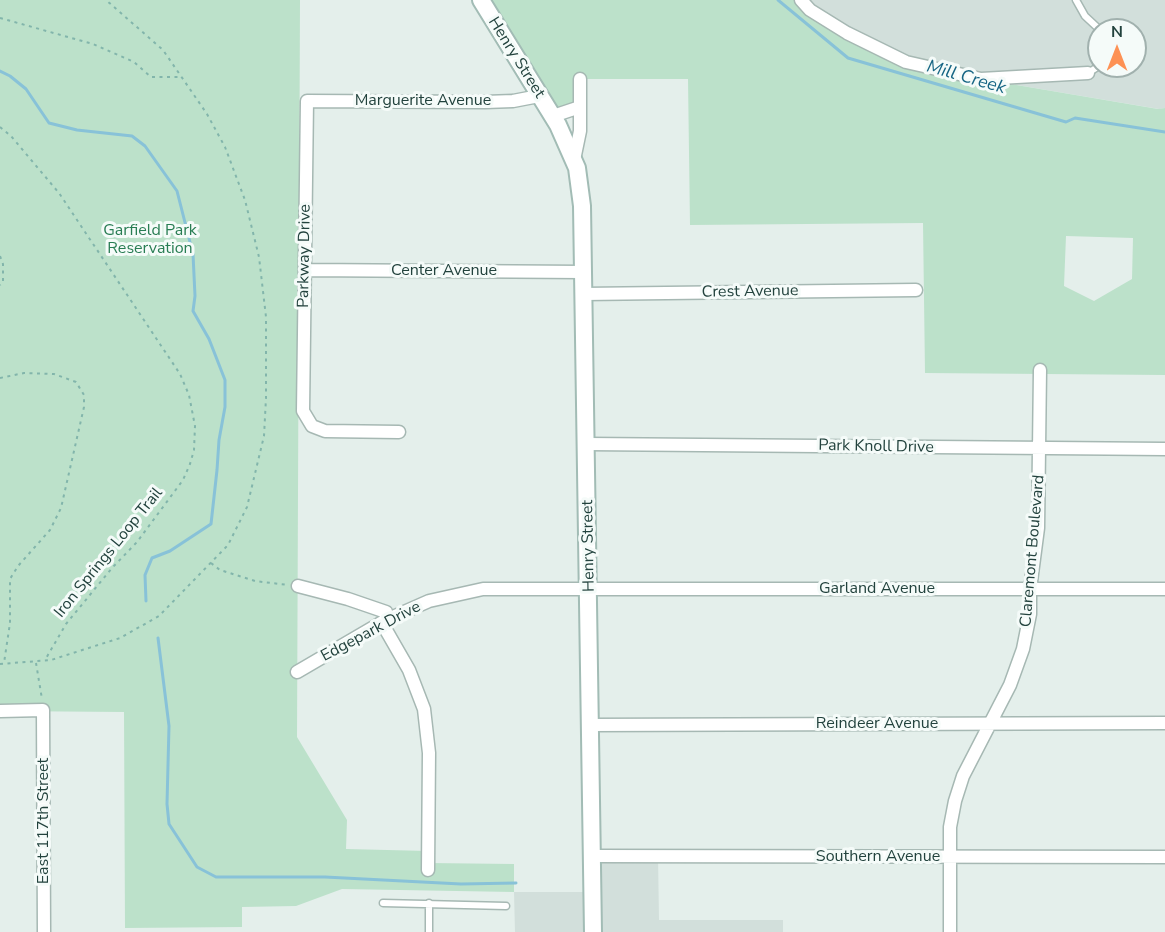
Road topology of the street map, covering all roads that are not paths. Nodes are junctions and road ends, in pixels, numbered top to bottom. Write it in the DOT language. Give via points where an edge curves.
graph roads {
  1 [pos="481,0"];
  2 [pos="801,0"];
  3 [pos="1076,0"];
  4 [pos="1087,18"];
  5 [pos="1087,70"];
  6 [pos="580,79"];
  7 [pos="539,96"];
  8 [pos="307,101"];
  9 [pos="580,107"];
  10 [pos="553,116"];
  11 [pos="574,160"];
  12 [pos="305,270"];
  13 [pos="583,272"];
  14 [pos="916,290"];
  15 [pos="583,294"];
  16 [pos="1040,370"];
  17 [pos="399,432"];
  18 [pos="587,444"];
  19 [pos="1040,449"];
  20 [pos="1165,449"];
  21 [pos="298,586"];
  22 [pos="589,589"];
  23 [pos="1030,589"];
  24 [pos="1165,589"];
  25 [pos="386,620"];
  26 [pos="297,672"];
  27 [pos="0,711"];
  28 [pos="991,723"];
  29 [pos="1165,723"];
  30 [pos="589,725"];
  31 [pos="592,856"];
  32 [pos="951,857"];
  33 [pos="1165,857"];
  34 [pos="428,870"];
  35 [pos="383,903"];
  36 [pos="429,903"];
  37 [pos="506,906"];
  38 [pos="44,932"];
  39 [pos="429,932"];
  40 [pos="593,932"];
  41 [pos="950,932"];
  1 -- 7 [label="street, Henry Street"];
  2 -- 5 [label="street" via="847,33 906,62 981,79"];
  3 -- 4 [label="lane"];
  6 -- 9 [label="street, Henry Street"];
  7 -- 8 [label="street, Marguerite Avenue" via="485,102"];
  7 -- 10 [label="street, Henry Street"];
  8 -- 12 [label="street, Parkway Drive"];
  9 -- 10 [label="street, Henry Street"];
  9 -- 11 [label="street, Henry Street"];
  10 -- 11 [label="street, Henry Street"];
  11 -- 13 [label="street, Henry Street" via="582,206"];
  12 -- 13 [label="street, Center Avenue"];
  12 -- 17 [label="street, Parkway Drive" via="303,411 312,426 325,431"];
  13 -- 15 [label="street, Henry Street"];
  14 -- 15 [label="street, Crest Avenue"];
  15 -- 18 [label="street, Henry Street"];
  16 -- 19 [label="street, Claremont Boulevard"];
  18 -- 19 [label="street, Park Knoll Drive"];
  18 -- 22 [label="street, Henry Street"];
  19 -- 20 [label="street, Park Knoll Drive"];
  19 -- 23 [label="street, Claremont Boulevard" via="1038,528"];
  21 -- 25 [label="street" via="386,612"];
  22 -- 23 [label="street, Garland Avenue"];
  22 -- 25 [label="street, Edgepark Drive" via="483,589 429,601"];
  22 -- 30 [label="street, Henry Street"];
  23 -- 24 [label="street, Garland Avenue"];
  23 -- 28 [label="street, Claremont Boulevard" via="1023,649"];
  25 -- 26 [label="street, Edgepark Drive"];
  25 -- 34 [label="street" via="386,630 410,670 424,709 429,753"];
  27 -- 38 [label="street, East 117th Street" via="43,710"];
  28 -- 29 [label="street, Reindeer Avenue"];
  28 -- 30 [label="street, Reindeer Avenue"];
  28 -- 32 [label="street, Claremont Boulevard" via="963,776 955,801"];
  30 -- 31 [label="street, Henry Street"];
  31 -- 32 [label="street, Southern Avenue"];
  31 -- 40 [label="street, Henry Street"];
  32 -- 33 [label="street, Southern Avenue"];
  32 -- 41 [label="street, Claremont Boulevard"];
  35 -- 36 [label="lane"];
  36 -- 37 [label="lane"];
  36 -- 39 [label="lane"];
}
